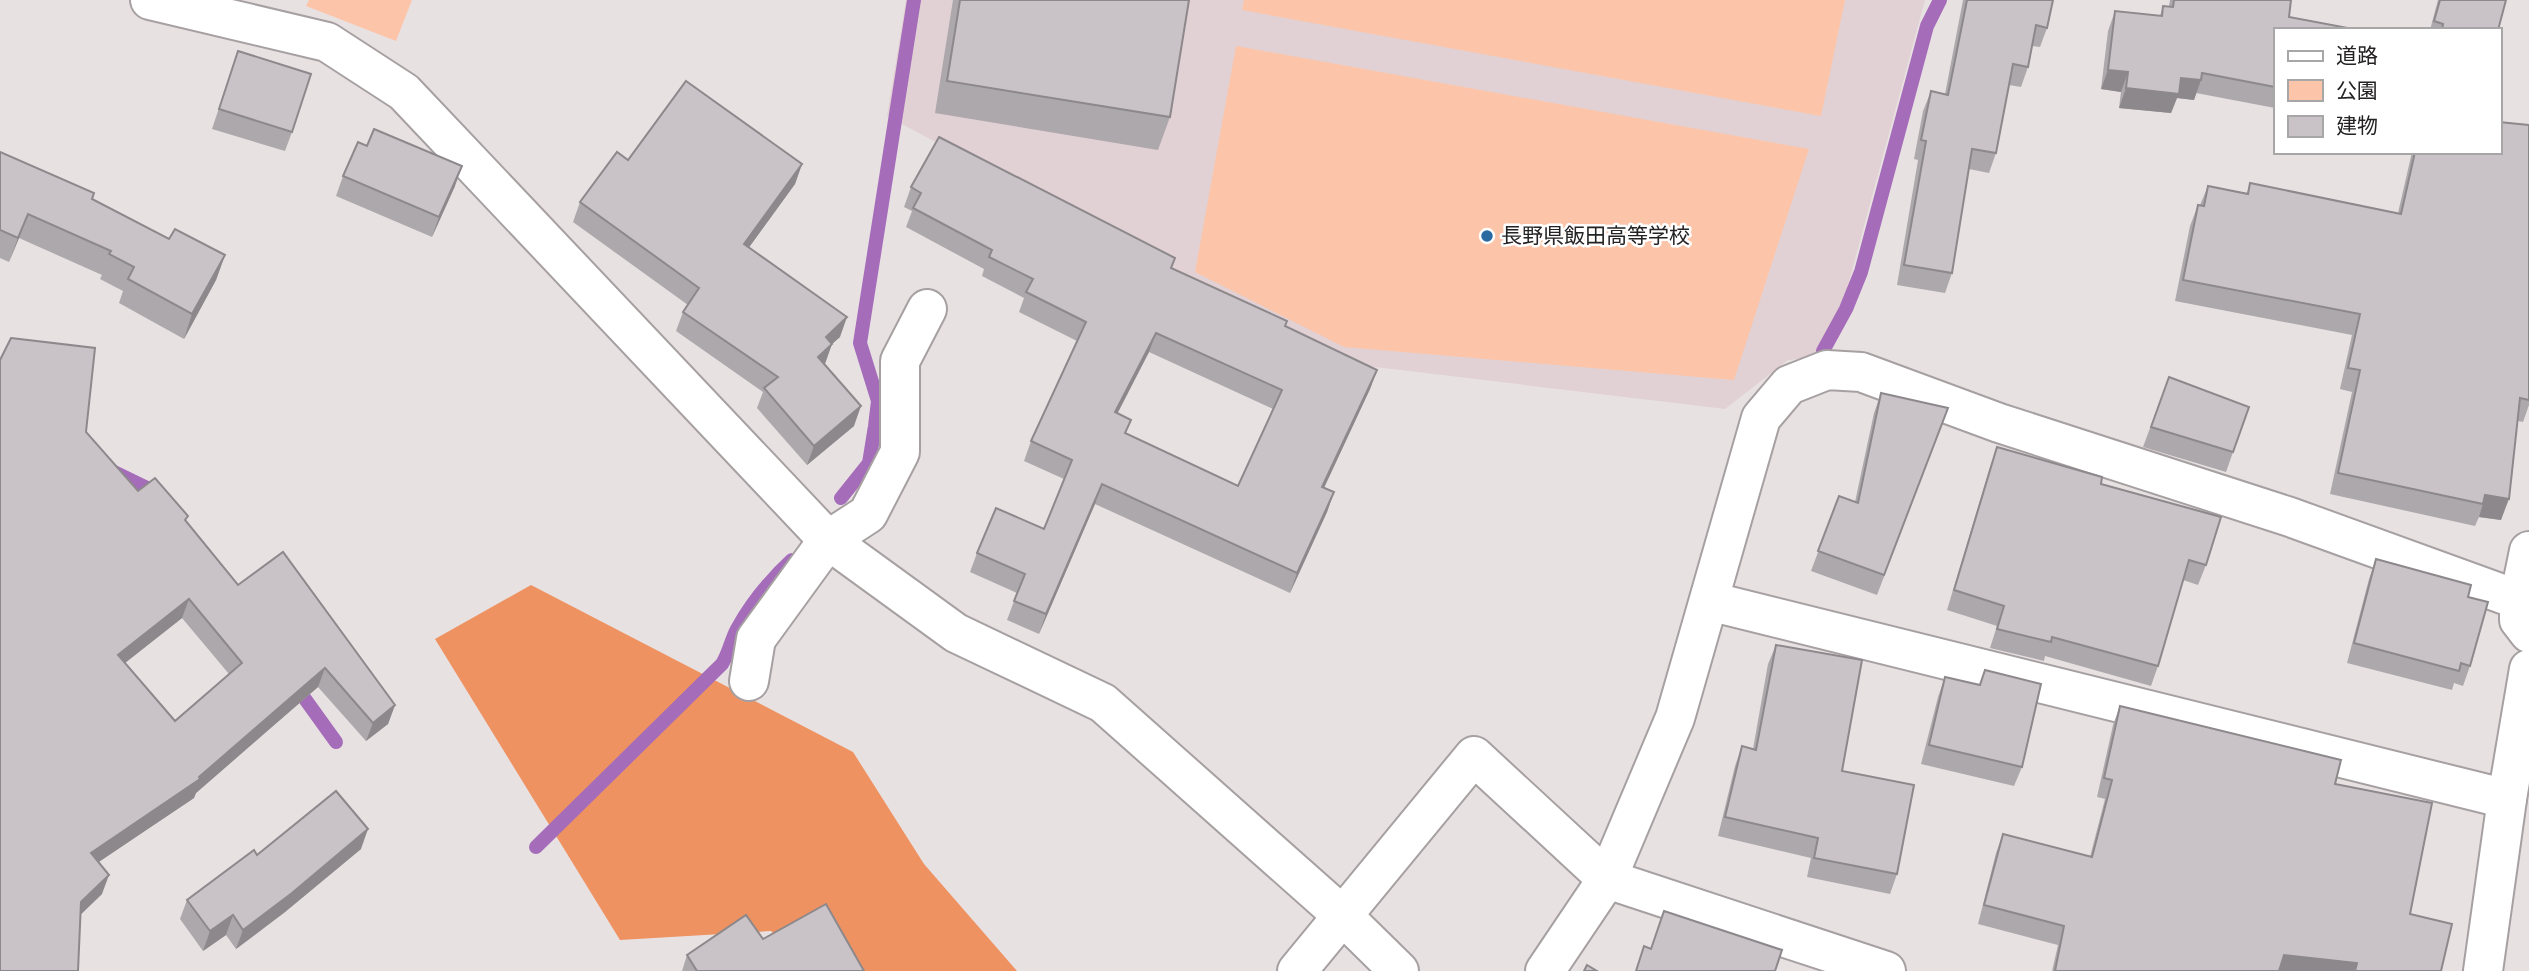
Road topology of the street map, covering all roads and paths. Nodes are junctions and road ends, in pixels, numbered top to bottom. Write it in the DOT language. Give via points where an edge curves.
graph roads {
  1 [pos="150,0"];
  2 [pos="214,8"];
  3 [pos="927,309"];
  4 [pos="828,540"];
  5 [pos="2529,551"];
  6 [pos="1709,601"];
  7 [pos="2524,616"];
  8 [pos="2529,669"];
  9 [pos="750,681"];
  10 [pos="2507,799"];
  11 [pos="1607,879"];
  12 [pos="1344,917"];
  13 [pos="1297,971"];
  14 [pos="1399,971"];
  15 [pos="1545,971"];
  16 [pos="1886,971"];
  17 [pos="2483,971"];
  1 -- 2 [label="street"];
  2 -- 4 [label="street" via="327,43 404,92"];
  3 -- 4 [label="street" via="901,361 900,452 868,514"];
  4 -- 9 [label="street" via="756,639"];
  4 -- 12 [label="street" via="956,633 1103,703"];
  5 -- 7 [label="street"];
  6 -- 7 [label="street" via="1761,418 1789,385 1827,370 1861,372 1999,423 2290,517"];
  6 -- 10 [label="street"];
  6 -- 11 [label="street" via="1675,718"];
  8 -- 10 [label="street"];
  10 -- 17 [label="street"];
  11 -- 12 [label="street" via="1474,756"];
  11 -- 15 [label="street"];
  11 -- 16 [label="street"];
  12 -- 13 [label="street"];
  12 -- 14 [label="street"];
}
